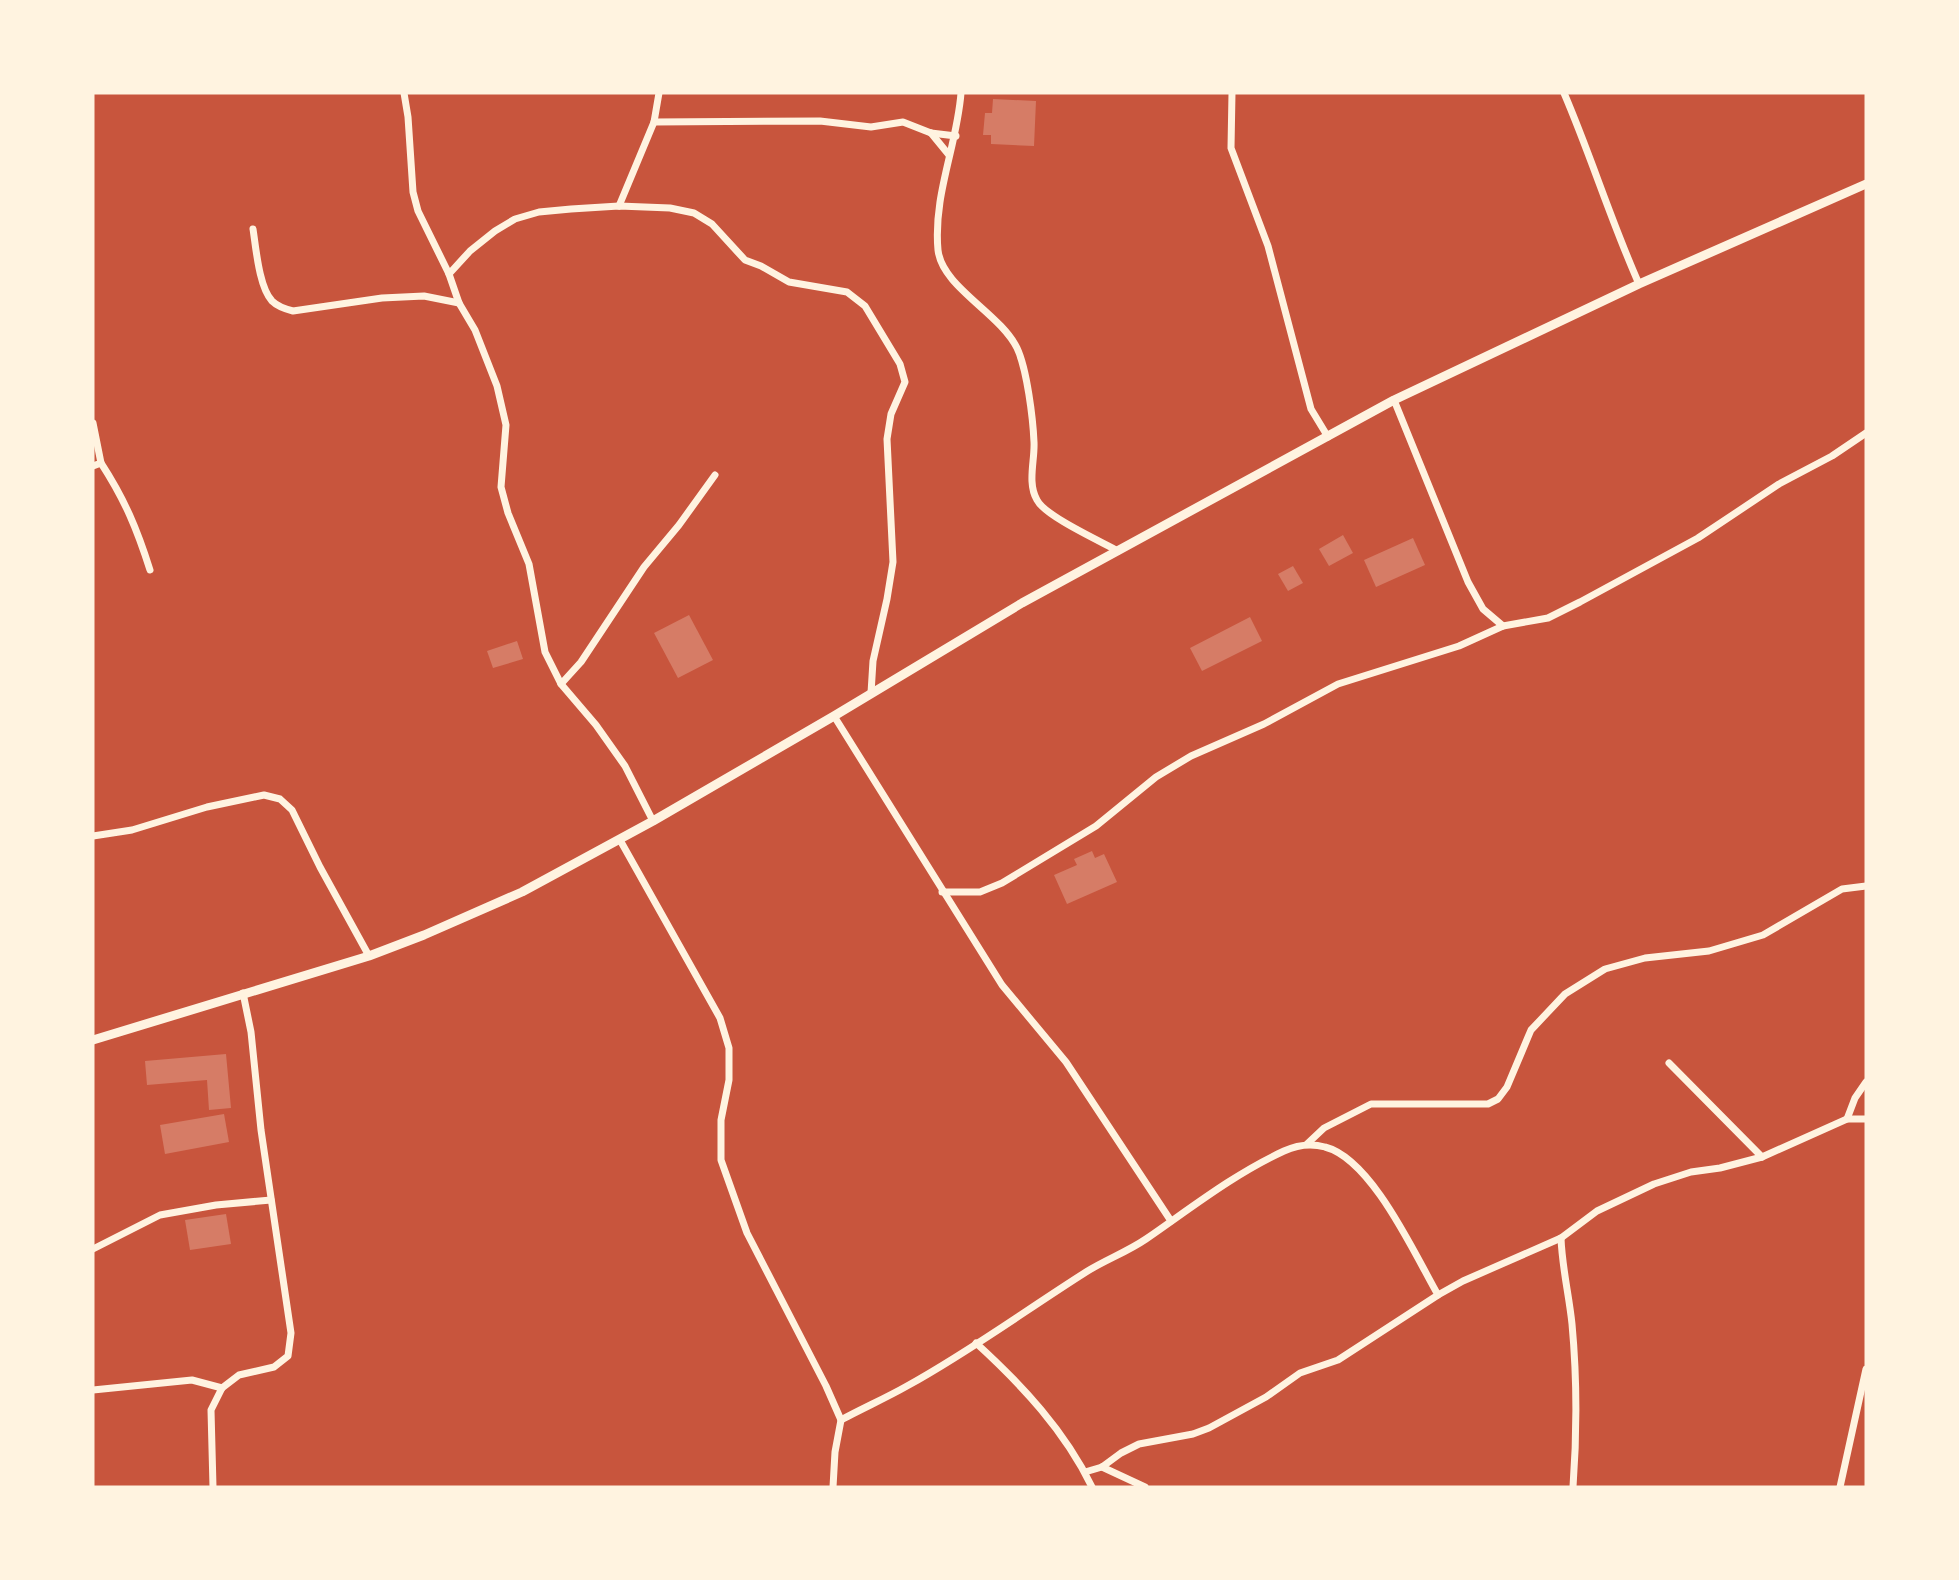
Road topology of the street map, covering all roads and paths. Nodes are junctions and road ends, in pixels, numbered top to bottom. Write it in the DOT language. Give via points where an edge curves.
graph roads {
  1 [pos="404,93"];
  2 [pos="659,93"];
  3 [pos="961,93"];
  4 [pos="1232,93"];
  5 [pos="1564,93"];
  6 [pos="654,122"];
  7 [pos="931,133"];
  8 [pos="956,136"];
  9 [pos="949,155"];
  10 [pos="1866,184"];
  11 [pos="619,206"];
  12 [pos="253,229"];
  13 [pos="449,274"];
  14 [pos="1639,284"];
  15 [pos="459,303"];
  16 [pos="1394,400"];
  17 [pos="93,424"];
  18 [pos="1866,433"];
  19 [pos="1328,436"];
  20 [pos="102,463"];
  21 [pos="93,466"];
  22 [pos="715,475"];
  23 [pos="1118,551"];
  24 [pos="150,570"];
  25 [pos="1503,625"];
  26 [pos="561,684"];
  27 [pos="871,693"];
  28 [pos="834,716"];
  29 [pos="653,821"];
  30 [pos="93,836"];
  31 [pos="620,840"];
  32 [pos="1866,886"];
  33 [pos="942,892"];
  34 [pos="369,956"];
  35 [pos="243,993"];
  36 [pos="93,1040"];
  37 [pos="1669,1063"];
  38 [pos="1866,1082"];
  39 [pos="1847,1119"];
  40 [pos="1866,1119"];
  41 [pos="1307,1144"];
  42 [pos="1762,1157"];
  43 [pos="271,1200"];
  44 [pos="1171,1221"];
  45 [pos="1561,1238"];
  46 [pos="93,1249"];
  47 [pos="1438,1295"];
  48 [pos="976,1343"];
  49 [pos="1866,1369"];
  50 [pos="222,1388"];
  51 [pos="93,1391"];
  52 [pos="841,1420"];
  53 [pos="1102,1467"];
  54 [pos="1085,1472"];
  55 [pos="214,1487"];
  56 [pos="833,1487"];
  57 [pos="1091,1487"];
  58 [pos="1145,1487"];
  59 [pos="1573,1487"];
  60 [pos="1840,1487"];
  1 -- 13 [label="street" via="413,192"];
  2 -- 6 [label="street"];
  3 -- 8 [label="street"];
  4 -- 19 [label="street" via="1231,148 1268,246 1311,409"];
  5 -- 14 [label="street"];
  6 -- 7 [label="street" via="820,121 871,127 903,122"];
  6 -- 11 [label="street"];
  7 -- 8 [label="street"];
  7 -- 9 [label="street"];
  8 -- 9 [label="street"];
  9 -- 23 [label="street" via="941,190 938,253 946,271 986,309 1017,348 1034,443 1036,499 1046,511"];
  10 -- 14 [label="street"];
  11 -- 13 [label="street" via="539,212 515,219 470,251"];
  11 -- 27 [label="street" via="694,214 712,224 745,260 789,282 847,292 865,306 900,365 905,383 891,414 887,439 892,562"];
  12 -- 15 [label="street" via="264,288 281,308 293,311 414,297"];
  13 -- 15 [label="street"];
  14 -- 16 [label="street"];
  15 -- 26 [label="street" via="497,386 506,425 501,486 529,564 545,652"];
  16 -- 19 [label="street"];
  16 -- 25 [label="street" via="1468,582 1483,609"];
  17 -- 20 [label="street"];
  18 -- 25 [label="street" via="1698,538 1580,602 1548,618"];
  19 -- 23 [label="street"];
  20 -- 21 [label="street"];
  20 -- 24 [label="street" via="124,498"];
  22 -- 26 [label="street"];
  23 -- 27 [label="street"];
  25 -- 33 [label="street" via="1459,646 1338,684 1191,756 1156,777 1096,826 1002,883 980,892"];
  26 -- 29 [label="street" via="613,748"];
  27 -- 28 [label="street"];
  28 -- 29 [label="street"];
  28 -- 33 [label="street"];
  29 -- 31 [label="street"];
  30 -- 34 [label="street" via="264,794 280,799 292,810"];
  31 -- 34 [label="street" via="522,892"];
  31 -- 52 [label="street" via="720,1017 729,1048 721,1160 747,1233"];
  32 -- 41 [label="street" via="1842,889 1763,935 1709,951 1645,958 1605,969 1565,994 1531,1030 1507,1087 1488,1104 1371,1104 1324,1128"];
  33 -- 44 [label="street" via="1002,985 1066,1062"];
  34 -- 35 [label="street"];
  35 -- 36 [label="street"];
  35 -- 43 [label="street"];
  37 -- 42 [label="street"];
  38 -- 39 [label="street"];
  39 -- 40 [label="street"];
  39 -- 42 [label="street"];
  41 -- 44 [label="street" via="1237,1176"];
  41 -- 47 [label="street" via="1327,1147 1350,1160 1372,1182"];
  42 -- 45 [label="street" via="1654,1184 1597,1211"];
  43 -- 46 [label="street" via="160,1214"];
  43 -- 50 [label="street" via="291,1333 288,1356 274,1367 239,1375"];
  44 -- 48 [label="street"];
  45 -- 47 [label="street"];
  45 -- 59 [label="street" via="1575,1368"];
  47 -- 53 [label="street" via="1338,1360 1300,1373 1209,1428 1139,1444"];
  48 -- 52 [label="street" via="906,1387"];
  48 -- 54 [label="street" via="1037,1404"];
  49 -- 60 [label="street"];
  50 -- 51 [label="street" via="192,1380"];
  50 -- 55 [label="street" via="211,1410"];
  52 -- 56 [label="street"];
  53 -- 54 [label="street"];
  53 -- 58 [label="street"];
  54 -- 57 [label="street"];
}
